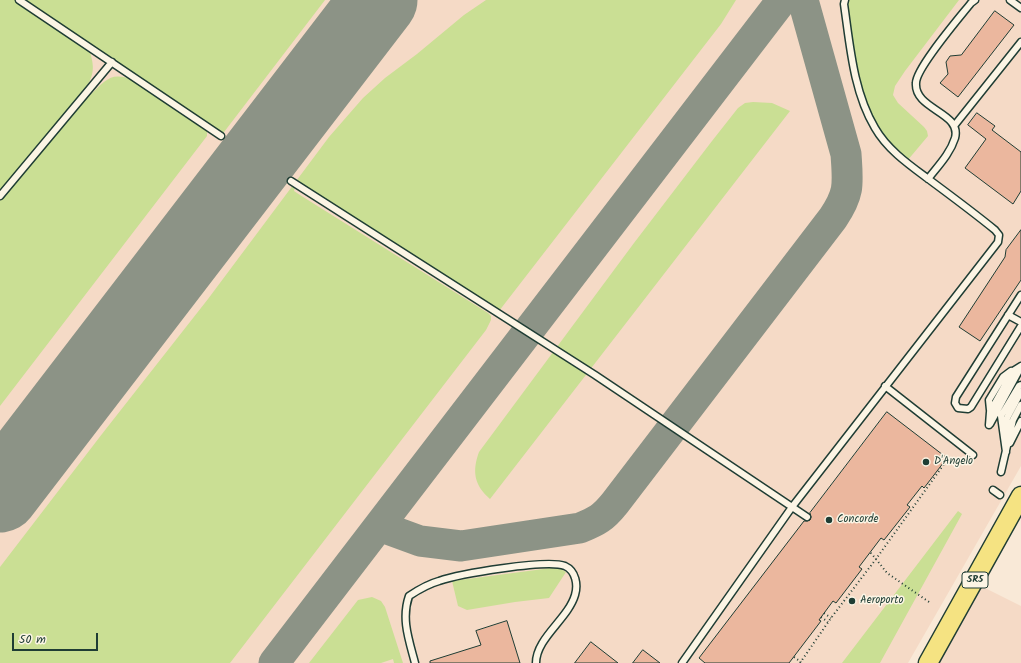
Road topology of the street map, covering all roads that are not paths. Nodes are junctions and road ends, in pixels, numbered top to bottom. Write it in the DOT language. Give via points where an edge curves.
graph roads {
  1 [pos="19,0"];
  2 [pos="845,0"];
  3 [pos="975,0"];
  4 [pos="1010,0"];
  5 [pos="1021,8"];
  6 [pos="1021,42"];
  7 [pos="112,62"];
  8 [pos="954,126"];
  9 [pos="221,136"];
  10 [pos="928,179"];
  11 [pos="291,181"];
  12 [pos="0,196"];
  13 [pos="1021,295"];
  14 [pos="1008,315"];
  15 [pos="1021,322"];
  16 [pos="1021,326"];
  17 [pos="1021,366"];
  18 [pos="1021,385"];
  19 [pos="885,386"];
  20 [pos="1021,392"];
  21 [pos="1021,405"];
  22 [pos="1021,421"];
  23 [pos="1006,452"];
  24 [pos="973,455"];
  25 [pos="1001,472"];
  26 [pos="993,490"];
  27 [pos="1000,495"];
  28 [pos="1021,496"];
  29 [pos="792,507"];
  30 [pos="807,517"];
  31 [pos="415,663"];
  32 [pos="536,663"];
  33 [pos="682,663"];
  34 [pos="928,663"];
  1 -- 7 [label="lane"];
  2 -- 10 [label="lane" via="850,48 859,89 868,114 881,136 902,159"];
  3 -- 8 [label="lane" via="920,69 915,82 924,101 950,120"];
  4 -- 5 [label="lane"];
  6 -- 8 [label="lane"];
  7 -- 9 [label="lane"];
  7 -- 12 [label="lane"];
  8 -- 10 [label="lane" via="955,137 952,146"];
  10 -- 19 [label="lane" via="995,230 999,235 998,242"];
  11 -- 29 [label="lane" via="595,375"];
  13 -- 14 [label="lane"];
  14 -- 15 [label="lane"];
  14 -- 16 [label="lane" via="956,397 955,403 958,408 971,407"];
  17 -- 17 [label="lane" via="1013,370 990,412 989,425"];
  18 -- 23 [label="lane" via="1001,416"];
  19 -- 24 [label="lane"];
  19 -- 29 [label="lane"];
  20 -- 23 [label="lane" via="1006,418"];
  21 -- 23 [label="lane" via="1013,420"];
  22 -- 23 [label="lane"];
  23 -- 25 [label="lane"];
  26 -- 27 [label="lane"];
  28 -- 34 [label="main road, SR5"];
  29 -- 30 [label="lane"];
  29 -- 33 [label="lane"];
  31 -- 32 [label="lane" via="407,636 404,613 409,596 438,581 477,573 548,564 565,566 575,577 575,595 541,646"];
}
